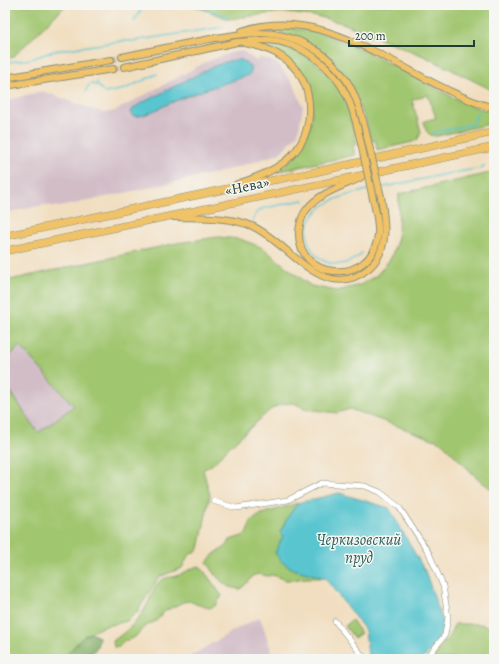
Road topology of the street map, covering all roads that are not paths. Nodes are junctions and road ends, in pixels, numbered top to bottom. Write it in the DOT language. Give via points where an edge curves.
graph roads {
  1 [pos="233,35"];
  2 [pos="237,42"];
  3 [pos="122,57"];
  4 [pos="111,60"];
  5 [pos="124,67"];
  6 [pos="113,69"];
  7 [pos="6,77"];
  8 [pos="5,86"];
  9 [pos="494,108"];
  10 [pos="494,132"];
  11 [pos="494,147"];
  12 [pos="365,176"];
  13 [pos="226,189"];
  14 [pos="164,217"];
  15 [pos="5,236"];
  16 [pos="5,252"];
  17 [pos="213,500"];
  18 [pos="336,620"];
  19 [pos="365,659"];
  20 [pos="426,659"];
  1 -- 3 [label="main road"];
  1 -- 9 [label="main road" via="250,28 281,24 311,27 362,45 461,97"];
  1 -- 14 [label="main road, bridge" via="260,33 281,35 301,41 326,57 341,72 359,107 381,197 385,236 380,253 362,273 334,279 319,275 306,267 268,235 242,222"];
  2 -- 5 [label="main road"];
  2 -- 12 [label="main road, bridge" via="269,40 309,54 335,77 347,95 361,143 378,235 373,250 364,262 350,270 335,272 321,268 310,260 302,249 299,236 301,222 308,208 319,198"];
  2 -- 13 [label="main road" via="271,50 290,64 305,84 310,109 301,144 291,156 279,166"];
  4 -- 7 [label="main road"];
  6 -- 8 [label="main road"];
  10 -- 13 [label="highway, «Нева»" via="311,173"];
  11 -- 12 [label="highway, «Нева»"];
  12 -- 14 [label="highway, «Нева»"];
  13 -- 15 [label="highway, «Нева»"];
  14 -- 16 [label="highway, «Нева»"];
  17 -- 20 [label="street" via="236,508 288,500 322,483 366,486 380,492 399,507 429,553 443,586 448,617 445,635"];
  18 -- 19 [label="street"];
}
